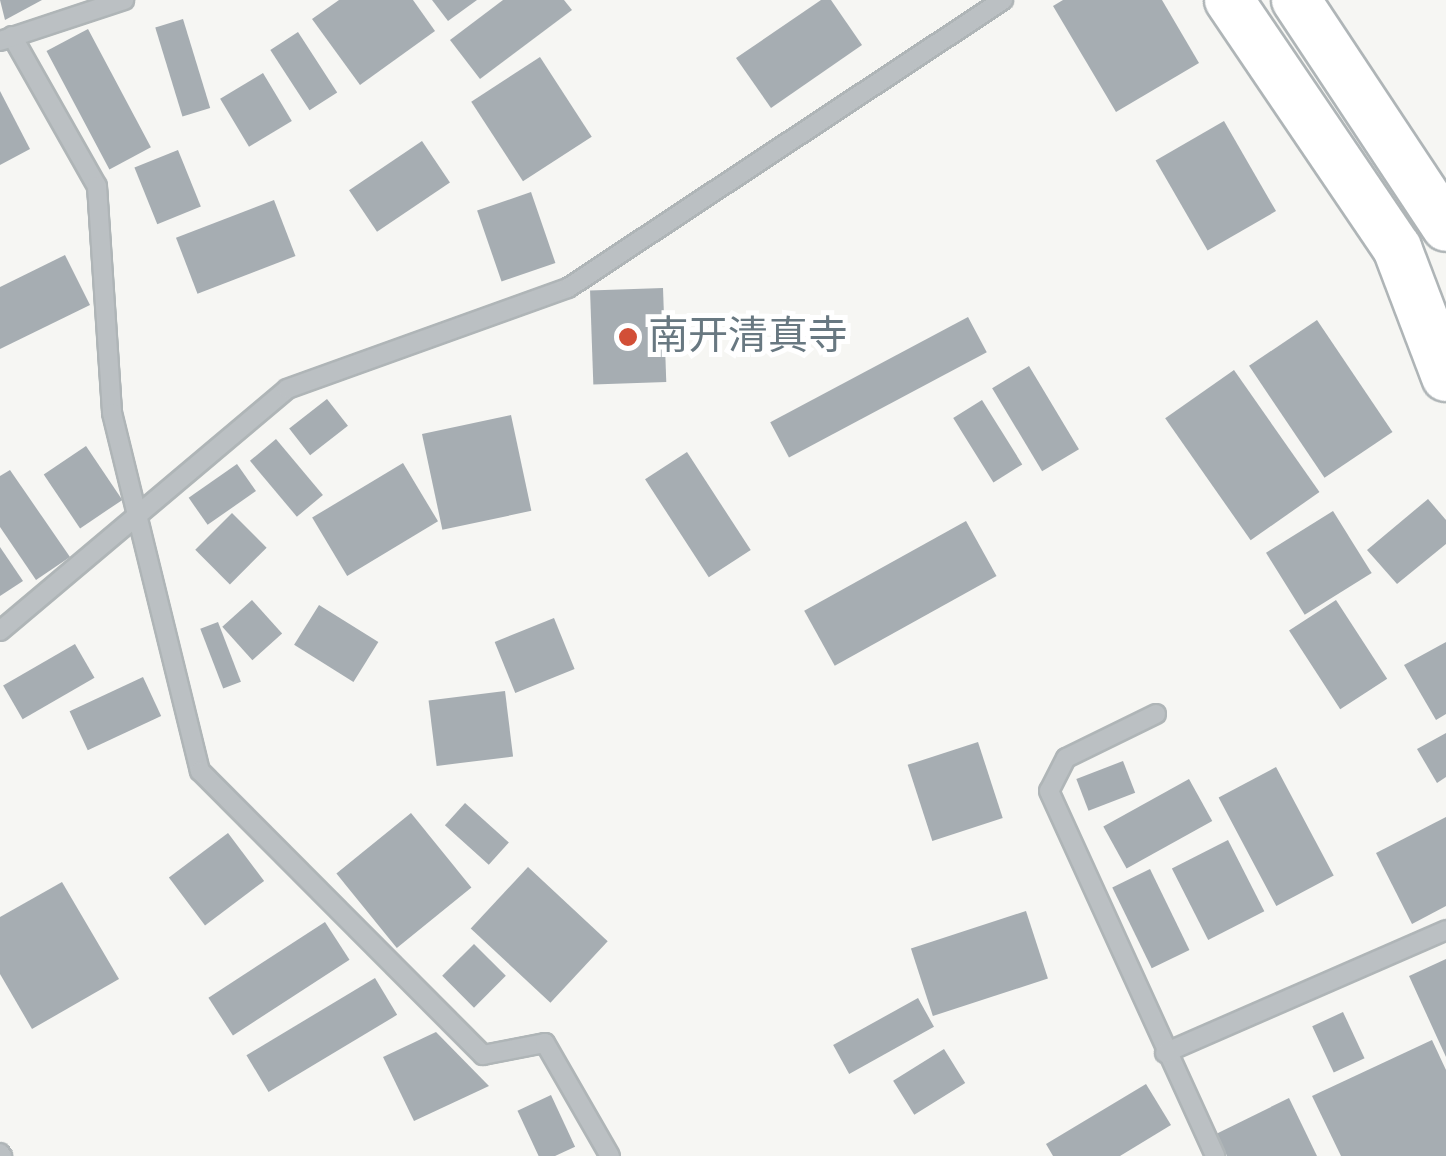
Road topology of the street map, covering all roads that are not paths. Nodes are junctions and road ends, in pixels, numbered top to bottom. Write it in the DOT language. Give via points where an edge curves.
graph roads {
  1 [pos="124,0"];
  2 [pos="1004,0"];
  3 [pos="1228,0"];
  4 [pos="1296,0"];
  5 [pos="6,38"];
  6 [pos="1446,226"];
  7 [pos="1446,377"];
  8 [pos="138,515"];
  9 [pos="0,631"];
  10 [pos="1156,714"];
  11 [pos="1446,930"];
  12 [pos="1165,1052"];
  13 [pos="610,1156"];
  14 [pos="1215,1156"];
  1 -- 5 [label="street"];
  2 -- 8 [label="street" via="568,288 287,389"];
  3 -- 7 [label="main road" via="1398,248"];
  4 -- 6 [label="main road"];
  5 -- 8 [label="street" via="97,186 112,413"];
  8 -- 9 [label="street"];
  8 -- 13 [label="street" via="200,771 483,1055 545,1043"];
  10 -- 12 [label="street" via="1066,758 1049,791"];
  11 -- 12 [label="street"];
  12 -- 14 [label="street"];
}
